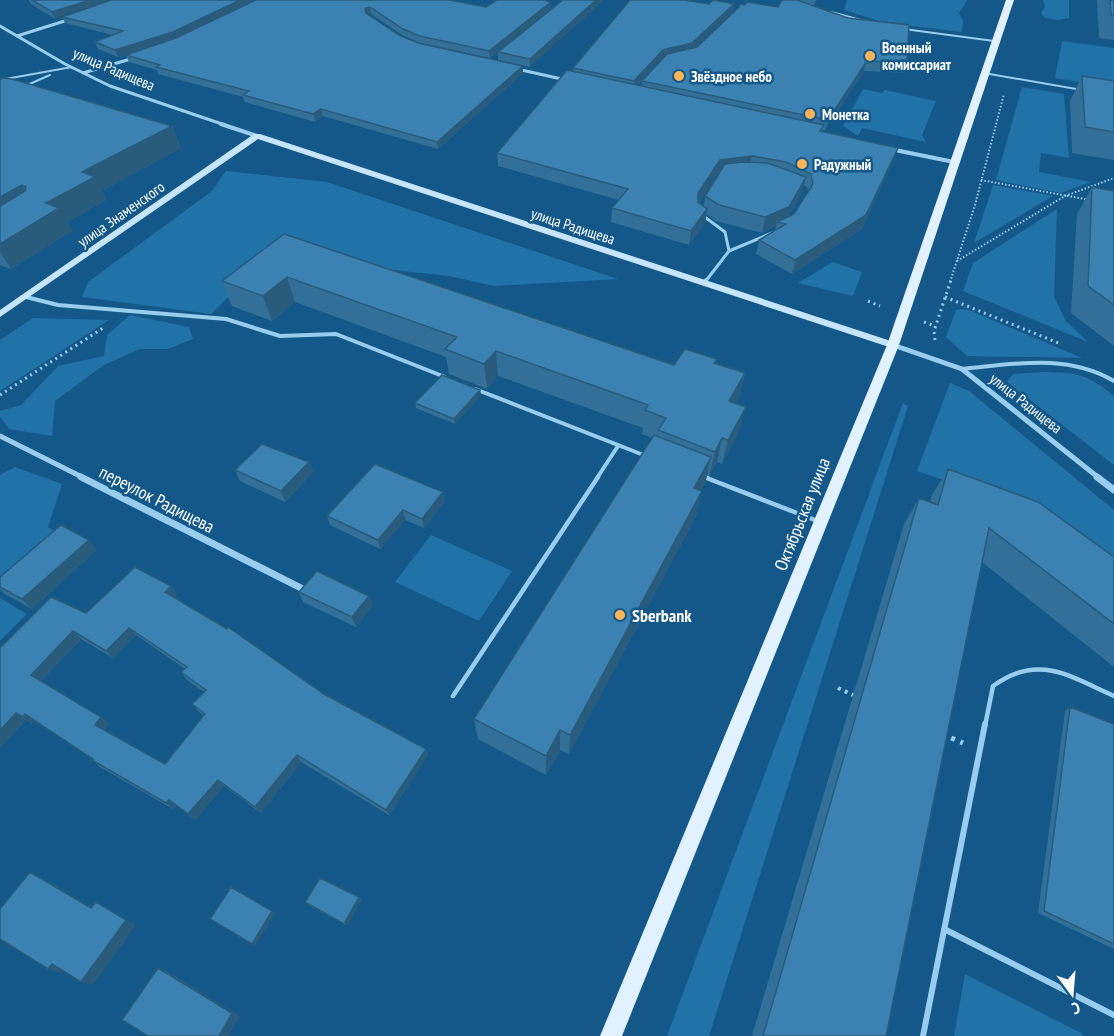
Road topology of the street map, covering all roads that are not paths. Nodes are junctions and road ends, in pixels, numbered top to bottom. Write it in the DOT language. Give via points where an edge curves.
graph roads {
  1 [pos="1010,0"];
  2 [pos="823,10"];
  3 [pos="80,16"];
  4 [pos="867,21"];
  5 [pos="0,26"];
  6 [pos="897,28"];
  7 [pos="17,36"];
  8 [pos="994,41"];
  9 [pos="139,56"];
  10 [pos="72,67"];
  11 [pos="511,68"];
  12 [pos="82,73"];
  13 [pos="984,73"];
  14 [pos="52,74"];
  15 [pos="0,80"];
  16 [pos="567,80"];
  17 [pos="23,87"];
  18 [pos="1083,90"];
  19 [pos="257,136"];
  20 [pos="879,147"];
  21 [pos="954,162"];
  22 [pos="699,208"];
  23 [pos="778,231"];
  24 [pos="729,251"];
  25 [pos="704,283"];
  26 [pos="26,297"];
  27 [pos="0,314"];
  28 [pos="893,345"];
  29 [pos="962,369"];
  30 [pos="1114,372"];
  31 [pos="1106,375"];
  32 [pos="455,381"];
  33 [pos="1114,381"];
  34 [pos="466,386"];
  35 [pos="0,436"];
  36 [pos="618,446"];
  37 [pos="650,458"];
  38 [pos="693,473"];
  39 [pos="1114,490"];
  40 [pos="820,522"];
  41 [pos="301,588"];
  42 [pos="453,696"];
  43 [pos="1114,696"];
  44 [pos="944,929"];
  45 [pos="1114,1015"];
  46 [pos="611,1036"];
  47 [pos="923,1036"];
  1 -- 8 [label="main road, Октябрьская улица"];
  2 -- 4 [label="lane"];
  3 -- 7 [label="street"];
  5 -- 7 [label="street, улица Радищева"];
  6 -- 8 [label="lane"];
  7 -- 10 [label="street, улица Радищева"];
  8 -- 13 [label="main road, Октябрьская улица"];
  9 -- 12 [label="street"];
  10 -- 12 [label="street, улица Радищева"];
  10 -- 14 [label="lane"];
  11 -- 16 [label="street"];
  12 -- 19 [label="street, улица Радищева"];
  13 -- 18 [label="lane"];
  13 -- 21 [label="main road, Октябрьская улица"];
  14 -- 15 [label="lane" via="18,73"];
  14 -- 17 [label="lane"];
  19 -- 25 [label="main road, улица Радищева"];
  19 -- 26 [label="main road, улица Знаменского"];
  20 -- 21 [label="street"];
  21 -- 28 [label="main road, Октябрьская улица"];
  22 -- 24 [label="lane" via="699,213 725,232"];
  23 -- 24 [label="lane"];
  24 -- 25 [label="lane"];
  25 -- 28 [label="main road, улица Радищева"];
  26 -- 27 [label="main road, улица Знаменского"];
  26 -- 32 [label="lane" via="58,305 226,320 280,336 336,333"];
  28 -- 29 [label="street, улица Радищева"];
  28 -- 40 [label="main road, Октябрьская улица"];
  29 -- 31 [label="lane" via="1044,362 1093,369"];
  29 -- 39 [label="street, улица Радищева"];
  30 -- 31 [label="lane"];
  31 -- 33 [label="lane"];
  34 -- 36 [label="lane"];
  35 -- 41 [label="street, переулок Радищева"];
  36 -- 37 [label="lane"];
  36 -- 42 [label="lane"];
  38 -- 40 [label="lane"];
  40 -- 46 [label="main road, Октябрьская улица"];
  43 -- 44 [label="lane" via="1046,668 1028,667 1007,673 993,686"];
  44 -- 45 [label="lane"];
  44 -- 47 [label="lane"];
}
